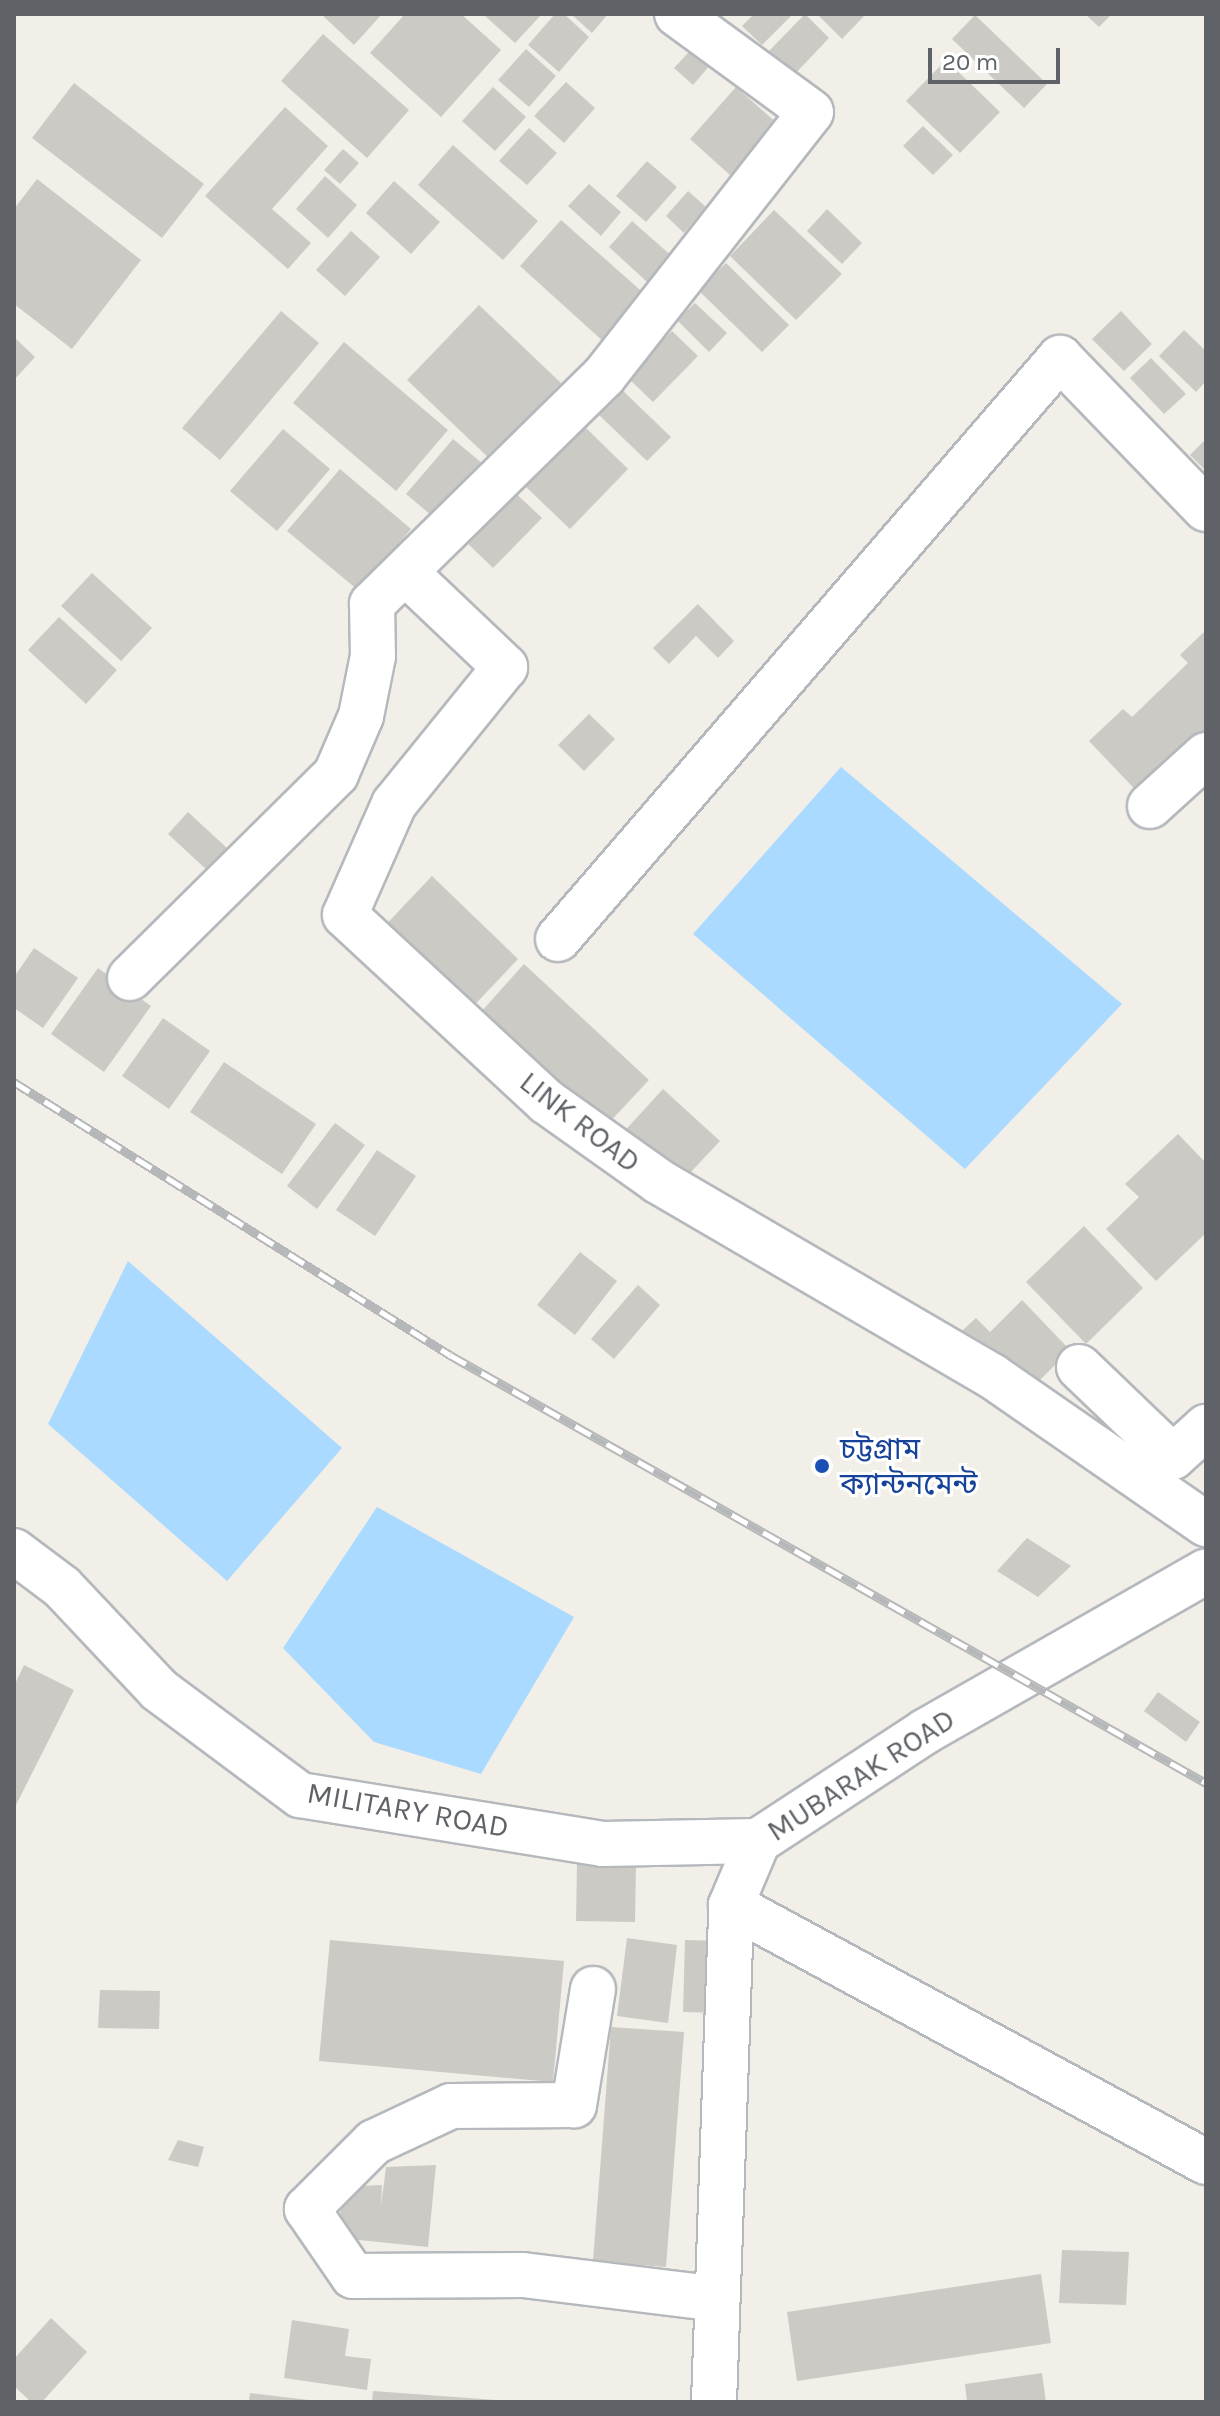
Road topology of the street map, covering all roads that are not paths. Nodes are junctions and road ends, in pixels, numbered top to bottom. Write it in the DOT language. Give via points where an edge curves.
graph roads {
  1 [pos="677,14"];
  2 [pos="1206,509"];
  3 [pos="408,575"];
  4 [pos="1206,755"];
  5 [pos="1150,806"];
  6 [pos="558,939"];
  7 [pos="130,978"];
  8 [pos="1079,1367"];
  9 [pos="1206,1427"];
  10 [pos="1206,1524"];
  11 [pos="14,1551"];
  12 [pos="1206,1571"];
  13 [pos="758,1841"];
  14 [pos="731,1905"];
  15 [pos="593,1989"];
  16 [pos="1206,2162"];
  17 [pos="718,2299"];
  18 [pos="714,2402"];
  1 -- 3 [label="street" via="811,112 604,376"];
  2 -- 6 [label="street" via="1060,358"];
  3 -- 7 [label="street" via="372,604 373,656 361,716 336,774"];
  3 -- 10 [label="street, LINK ROAD" via="505,667 394,804 345,915 547,1102 658,1181 992,1376"];
  4 -- 5 [label="street"];
  8 -- 9 [label="street" via="1173,1457"];
  11 -- 13 [label="street, MILITARY ROAD" via="62,1587 159,1690 300,1795 603,1844"];
  12 -- 13 [label="street, MUBARAK ROAD" via="926,1731"];
  13 -- 14 [label="street, MUBARAK ROAD"];
  14 -- 16 [label="street"];
  14 -- 17 [label="street, MUBARAK ROAD"];
  15 -- 17 [label="street" via="574,2105 451,2106 374,2142 307,2209 353,2276 523,2275"];
  17 -- 18 [label="street, MUBARAK ROAD"];
}
